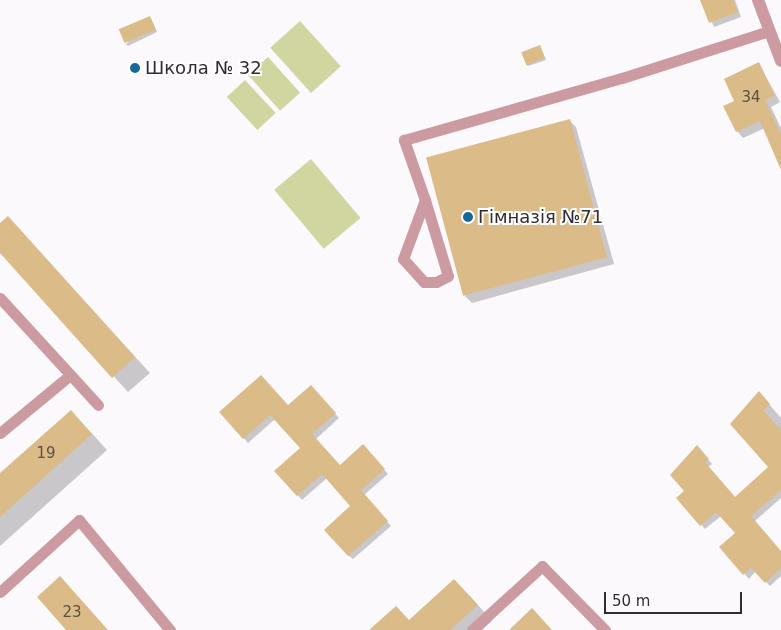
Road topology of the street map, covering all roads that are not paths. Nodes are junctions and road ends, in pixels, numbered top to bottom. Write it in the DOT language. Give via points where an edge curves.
graph roads {
  1 [pos="758,0"];
  2 [pos="769,31"];
  3 [pos="781,61"];
  4 [pos="425,200"];
  5 [pos="0,298"];
  6 [pos="70,375"];
  7 [pos="98,405"];
  8 [pos="0,432"];
  9 [pos="0,592"];
  10 [pos="170,630"];
  11 [pos="472,630"];
  12 [pos="605,630"];
  1 -- 2 [label="street"];
  2 -- 3 [label="street"];
  2 -- 4 [label="lane" via="622,78 404,140"];
  4 -- 4 [label="lane" via="403,259 424,282 436,282 448,276"];
  5 -- 6 [label="lane"];
  6 -- 7 [label="lane"];
  6 -- 8 [label="lane"];
  9 -- 10 [label="lane" via="79,520"];
  11 -- 12 [label="lane" via="542,566"];
}
